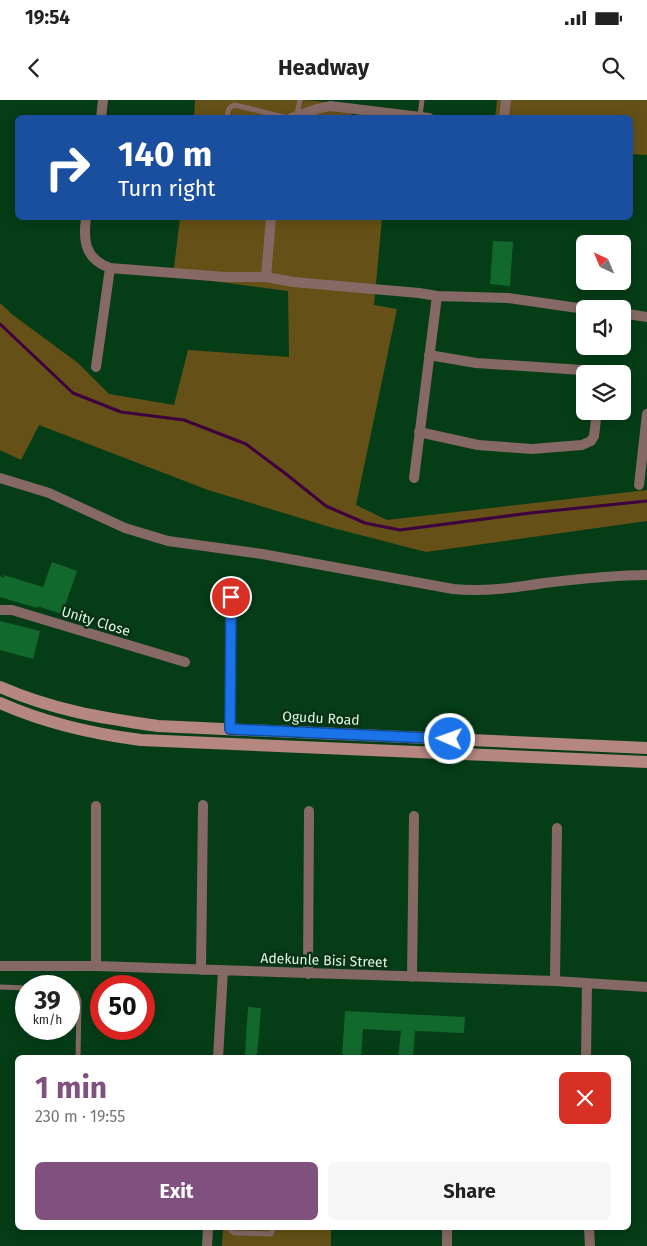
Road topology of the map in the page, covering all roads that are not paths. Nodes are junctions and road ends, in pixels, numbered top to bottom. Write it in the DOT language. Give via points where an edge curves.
graph roads {
  1 [pos="103,100"];
  2 [pos="229,100"];
  3 [pos="300,100"];
  4 [pos="422,100"];
  5 [pos="506,100"];
  6 [pos="231,106"];
  7 [pos="101,115"];
  8 [pos="227,115"];
  9 [pos="287,115"];
  10 [pos="292,115"];
  11 [pos="296,115"];
  12 [pos="408,115"];
  13 [pos="425,115"];
  14 [pos="504,115"];
  15 [pos="86,220"];
  16 [pos="271,220"];
  17 [pos="110,268"];
  18 [pos="266,277"];
  19 [pos="437,296"];
  20 [pos="576,308"];
  21 [pos="631,314"];
  22 [pos="647,317"];
  23 [pos="429,354"];
  24 [pos="96,367"];
  25 [pos="576,370"];
  26 [pos="647,414"];
  27 [pos="596,420"];
  28 [pos="419,432"];
  29 [pos="0,478"];
  30 [pos="414,478"];
  31 [pos="639,485"];
  32 [pos="647,575"];
  33 [pos="231,597"];
  34 [pos="0,610"];
  35 [pos="184,662"];
  36 [pos="0,687"];
  37 [pos="0,703"];
  38 [pos="230,729"];
  39 [pos="312,733"];
  40 [pos="310,748"];
  41 [pos="647,748"];
  42 [pos="647,762"];
  43 [pos="203,805"];
  44 [pos="96,806"];
  45 [pos="309,811"];
  46 [pos="414,816"];
  47 [pos="557,828"];
  48 [pos="0,966"];
  49 [pos="96,966"];
  50 [pos="202,970"];
  51 [pos="223,971"];
  52 [pos="308,974"];
  53 [pos="412,977"];
  54 [pos="555,981"];
  55 [pos="587,983"];
  56 [pos="0,987"];
  57 [pos="647,987"];
  58 [pos="15,988"];
  59 [pos="79,1040"];
  60 [pos="78,1055"];
  61 [pos="218,1055"];
  62 [pos="586,1055"];
  63 [pos="208,1230"];
  64 [pos="231,1230"];
  65 [pos="272,1230"];
  66 [pos="447,1230"];
  67 [pos="589,1230"];
  68 [pos="207,1246"];
  69 [pos="448,1246"];
  70 [pos="590,1246"];
  1 -- 7 [label="street"];
  2 -- 6 [label="lane"];
  3 -- 10 [label="lane"];
  4 -- 13 [label="lane"];
  5 -- 14 [label="street"];
  6 -- 8 [label="lane"];
  6 -- 9 [label="lane"];
  11 -- 12 [label="street" via="330,106"];
  15 -- 17 [label="street" via="86,245 92,257"];
  16 -- 18 [label="street"];
  17 -- 18 [label="street"];
  17 -- 24 [label="street"];
  18 -- 19 [label="street"];
  19 -- 20 [label="street" via="508,298"];
  19 -- 23 [label="street"];
  21 -- 22 [label="street"];
  23 -- 25 [label="street" via="476,362"];
  23 -- 28 [label="street"];
  26 -- 31 [label="street"];
  27 -- 28 [label="street" via="594,436 582,446 532,449 478,445"];
  28 -- 30 [label="street"];
  29 -- 32 [label="street" via="49,493 125,528 168,541 262,554 453,589 476,592 584,578"];
  33 -- 38 [label="street"];
  34 -- 35 [label="street, Unity Close" via="12,610"];
  36 -- 38 [label="main road, Ogudu Road" via="39,703 102,718 158,726"];
  37 -- 40 [label="main road" via="60,724 112,737"];
  38 -- 39 [label="main road, Ogudu Road"];
  39 -- 40 [label="main road"];
  39 -- 41 [label="main road, Ogudu Road"];
  40 -- 42 [label="main road"];
  43 -- 50 [label="street"];
  44 -- 49 [label="street"];
  45 -- 52 [label="street"];
  46 -- 53 [label="street"];
  47 -- 54 [label="street"];
  48 -- 49 [label="street, Adekunle Bisi Street"];
  49 -- 50 [label="street, Adekunle Bisi Street"];
  50 -- 51 [label="street, Adekunle Bisi Street"];
  51 -- 52 [label="street, Adekunle Bisi Street"];
  51 -- 61 [label="street"];
  52 -- 53 [label="street, Adekunle Bisi Street"];
  53 -- 54 [label="street, Adekunle Bisi Street"];
  54 -- 55 [label="street, Adekunle Bisi Street"];
  55 -- 57 [label="street, Adekunle Bisi Street"];
  55 -- 62 [label="street"];
  56 -- 58 [label="lane"];
  59 -- 60 [label="lane"];
  63 -- 68 [label="street"];
  64 -- 65 [label="lane" via="234,1233 271,1234"];
  66 -- 69 [label="street"];
  67 -- 70 [label="street"];
}
